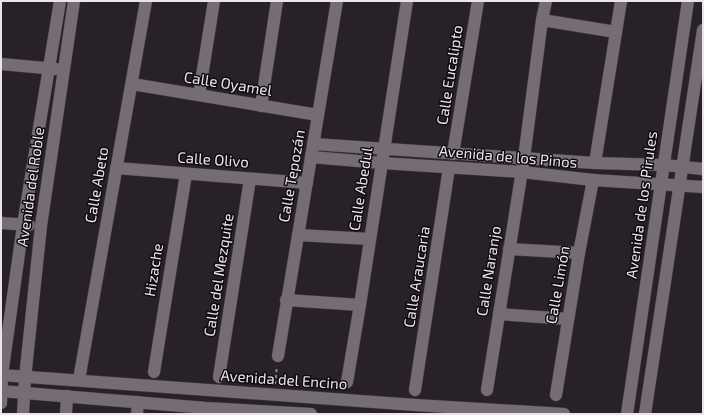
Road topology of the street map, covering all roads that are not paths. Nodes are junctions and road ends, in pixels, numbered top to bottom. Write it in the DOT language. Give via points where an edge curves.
graph roads {
  1 [pos="60,1"];
  2 [pos="74,1"];
  3 [pos="146,1"];
  4 [pos="214,1"];
  5 [pos="277,1"];
  6 [pos="337,1"];
  7 [pos="407,1"];
  8 [pos="478,1"];
  9 [pos="546,1"];
  10 [pos="621,1"];
  11 [pos="688,1"];
  12 [pos="542,20"];
  13 [pos="703,30"];
  14 [pos="616,32"];
  15 [pos="1,64"];
  16 [pos="49,67"];
  17 [pos="63,70"];
  18 [pos="132,84"];
  19 [pos="199,95"];
  20 [pos="261,106"];
  21 [pos="318,115"];
  22 [pos="313,144"];
  23 [pos="383,149"];
  24 [pos="453,154"];
  25 [pos="311,157"];
  26 [pos="524,158"];
  27 [pos="594,163"];
  28 [pos="382,164"];
  29 [pos="664,165"];
  30 [pos="682,167"];
  31 [pos="116,168"];
  32 [pos="449,168"];
  33 [pos="703,169"];
  34 [pos="522,172"];
  35 [pos="186,174"];
  36 [pos="250,179"];
  37 [pos="593,180"];
  38 [pos="307,183"];
  39 [pos="661,184"];
  40 [pos="679,185"];
  41 [pos="703,187"];
  42 [pos="1,223"];
  43 [pos="23,225"];
  44 [pos="41,226"];
  45 [pos="298,235"];
  46 [pos="370,238"];
  47 [pos="509,249"];
  48 [pos="579,253"];
  49 [pos="286,300"];
  50 [pos="360,305"];
  51 [pos="498,314"];
  52 [pos="568,319"];
  53 [pos="278,356"];
  54 [pos="154,372"];
  55 [pos="80,374"];
  56 [pos="2,375"];
  57 [pos="219,377"];
  58 [pos="25,378"];
  59 [pos="346,382"];
  60 [pos="415,390"];
  61 [pos="487,390"];
  62 [pos="25,393"];
  63 [pos="1,395"];
  64 [pos="556,395"];
  65 [pos="67,396"];
  66 [pos="138,408"];
  67 [pos="415,409"];
  68 [pos="206,411"];
  69 [pos="275,413"];
  70 [pos="23,414"];
  71 [pos="66,414"];
  72 [pos="311,414"];
  73 [pos="564,414"];
  74 [pos="627,414"];
  75 [pos="644,414"];
  1 -- 16 [label="street, Avenida del Roble"];
  2 -- 17 [label="street, Avenida del Roble"];
  3 -- 18 [label="street, Calle Abeto"];
  4 -- 19 [label="street"];
  5 -- 20 [label="street"];
  6 -- 21 [label="street, Calle Tepozán"];
  7 -- 23 [label="street, Calle Abedul"];
  8 -- 24 [label="street, Calle Eucalipto"];
  9 -- 12 [label="street, Calle Naranjo"];
  10 -- 14 [label="street"];
  11 -- 29 [label="street, Avenida de los Pirules"];
  12 -- 14 [label="street"];
  12 -- 26 [label="street, Calle Naranjo"];
  13 -- 30 [label="street"];
  14 -- 27 [label="street"];
  15 -- 16 [label="street"];
  16 -- 17 [label="street"];
  16 -- 43 [label="street, Avenida del Roble"];
  17 -- 44 [label="street, Avenida del Roble"];
  18 -- 19 [label="street, Calle Oyamel"];
  18 -- 31 [label="street, Calle Abeto"];
  19 -- 20 [label="street, Calle Oyamel"];
  20 -- 21 [label="street, Calle Oyamel"];
  21 -- 22 [label="street, Calle Tepozán"];
  22 -- 23 [label="street, Avenida de los Pinos"];
  22 -- 25 [label="street, Calle Tepozán"];
  23 -- 24 [label="street, Avenida de los Pinos"];
  23 -- 28 [label="street, Calle Abedul"];
  24 -- 26 [label="street, Avenida de los Pinos"];
  25 -- 28 [label="street, Avenida de los Pinos"];
  25 -- 38 [label="street, Calle Tepozán"];
  26 -- 27 [label="street, Avenida de los Pinos"];
  26 -- 34 [label="street, Calle Naranjo"];
  27 -- 29 [label="street, Avenida de los Pinos"];
  28 -- 32 [label="street, Avenida de los Pinos"];
  28 -- 46 [label="street, Calle Abedul"];
  29 -- 30 [label="street, Avenida de los Pinos"];
  29 -- 39 [label="street, Avenida de los Pirules"];
  30 -- 33 [label="street, Avenida de los Pinos"];
  30 -- 40 [label="street"];
  31 -- 35 [label="street, Calle Olivo"];
  31 -- 55 [label="street, Calle Abeto"];
  32 -- 34 [label="street, Avenida de los Pinos"];
  32 -- 60 [label="street, Calle Araucaria"];
  34 -- 37 [label="street, Avenida de los Pinos"];
  34 -- 47 [label="street, Calle Naranjo"];
  35 -- 36 [label="street, Calle Olivo"];
  35 -- 54 [label="street, Hizache"];
  36 -- 38 [label="street, Calle Olivo"];
  36 -- 57 [label="street, Calle del Mezquite"];
  37 -- 39 [label="street, Avenida de los Pinos"];
  37 -- 48 [label="street, Calle Limón"];
  38 -- 45 [label="street, Calle Tepozán"];
  39 -- 40 [label="street, Avenida de los Pinos"];
  39 -- 74 [label="street, Avenida de los Pirules"];
  40 -- 41 [label="street, Avenida de los Pinos"];
  40 -- 75 [label="street"];
  42 -- 43 [label="street"];
  43 -- 44 [label="street"];
  43 -- 56 [label="street, Avenida del Roble"];
  44 -- 58 [label="street, Avenida del Roble"];
  45 -- 46 [label="street"];
  45 -- 49 [label="street, Calle Tepozán"];
  46 -- 50 [label="street, Calle Abedul"];
  47 -- 48 [label="street"];
  47 -- 51 [label="street, Calle Naranjo"];
  48 -- 52 [label="street, Calle Limón"];
  49 -- 50 [label="street"];
  49 -- 53 [label="street, Calle Tepozán"];
  50 -- 59 [label="street, Calle Abedul"];
  51 -- 52 [label="street"];
  51 -- 61 [label="street, Calle Naranjo"];
  52 -- 64 [label="street, Calle Limón"];
  56 -- 58 [label="street, Avenida del Encino"];
  56 -- 63 [label="street, Avenida del Roble"];
  58 -- 62 [label="street, Avenida del Roble"];
  58 -- 67 [label="street, Avenida del Encino" via="273,395"];
  62 -- 63 [label="street"];
  62 -- 65 [label="street"];
  62 -- 70 [label="street, Avenida del Roble"];
  65 -- 66 [label="street"];
  65 -- 71 [label="street"];
  66 -- 68 [label="street"];
  67 -- 73 [label="street, Avenida del Encino"];
  68 -- 69 [label="street"];
  69 -- 72 [label="street"];
}
